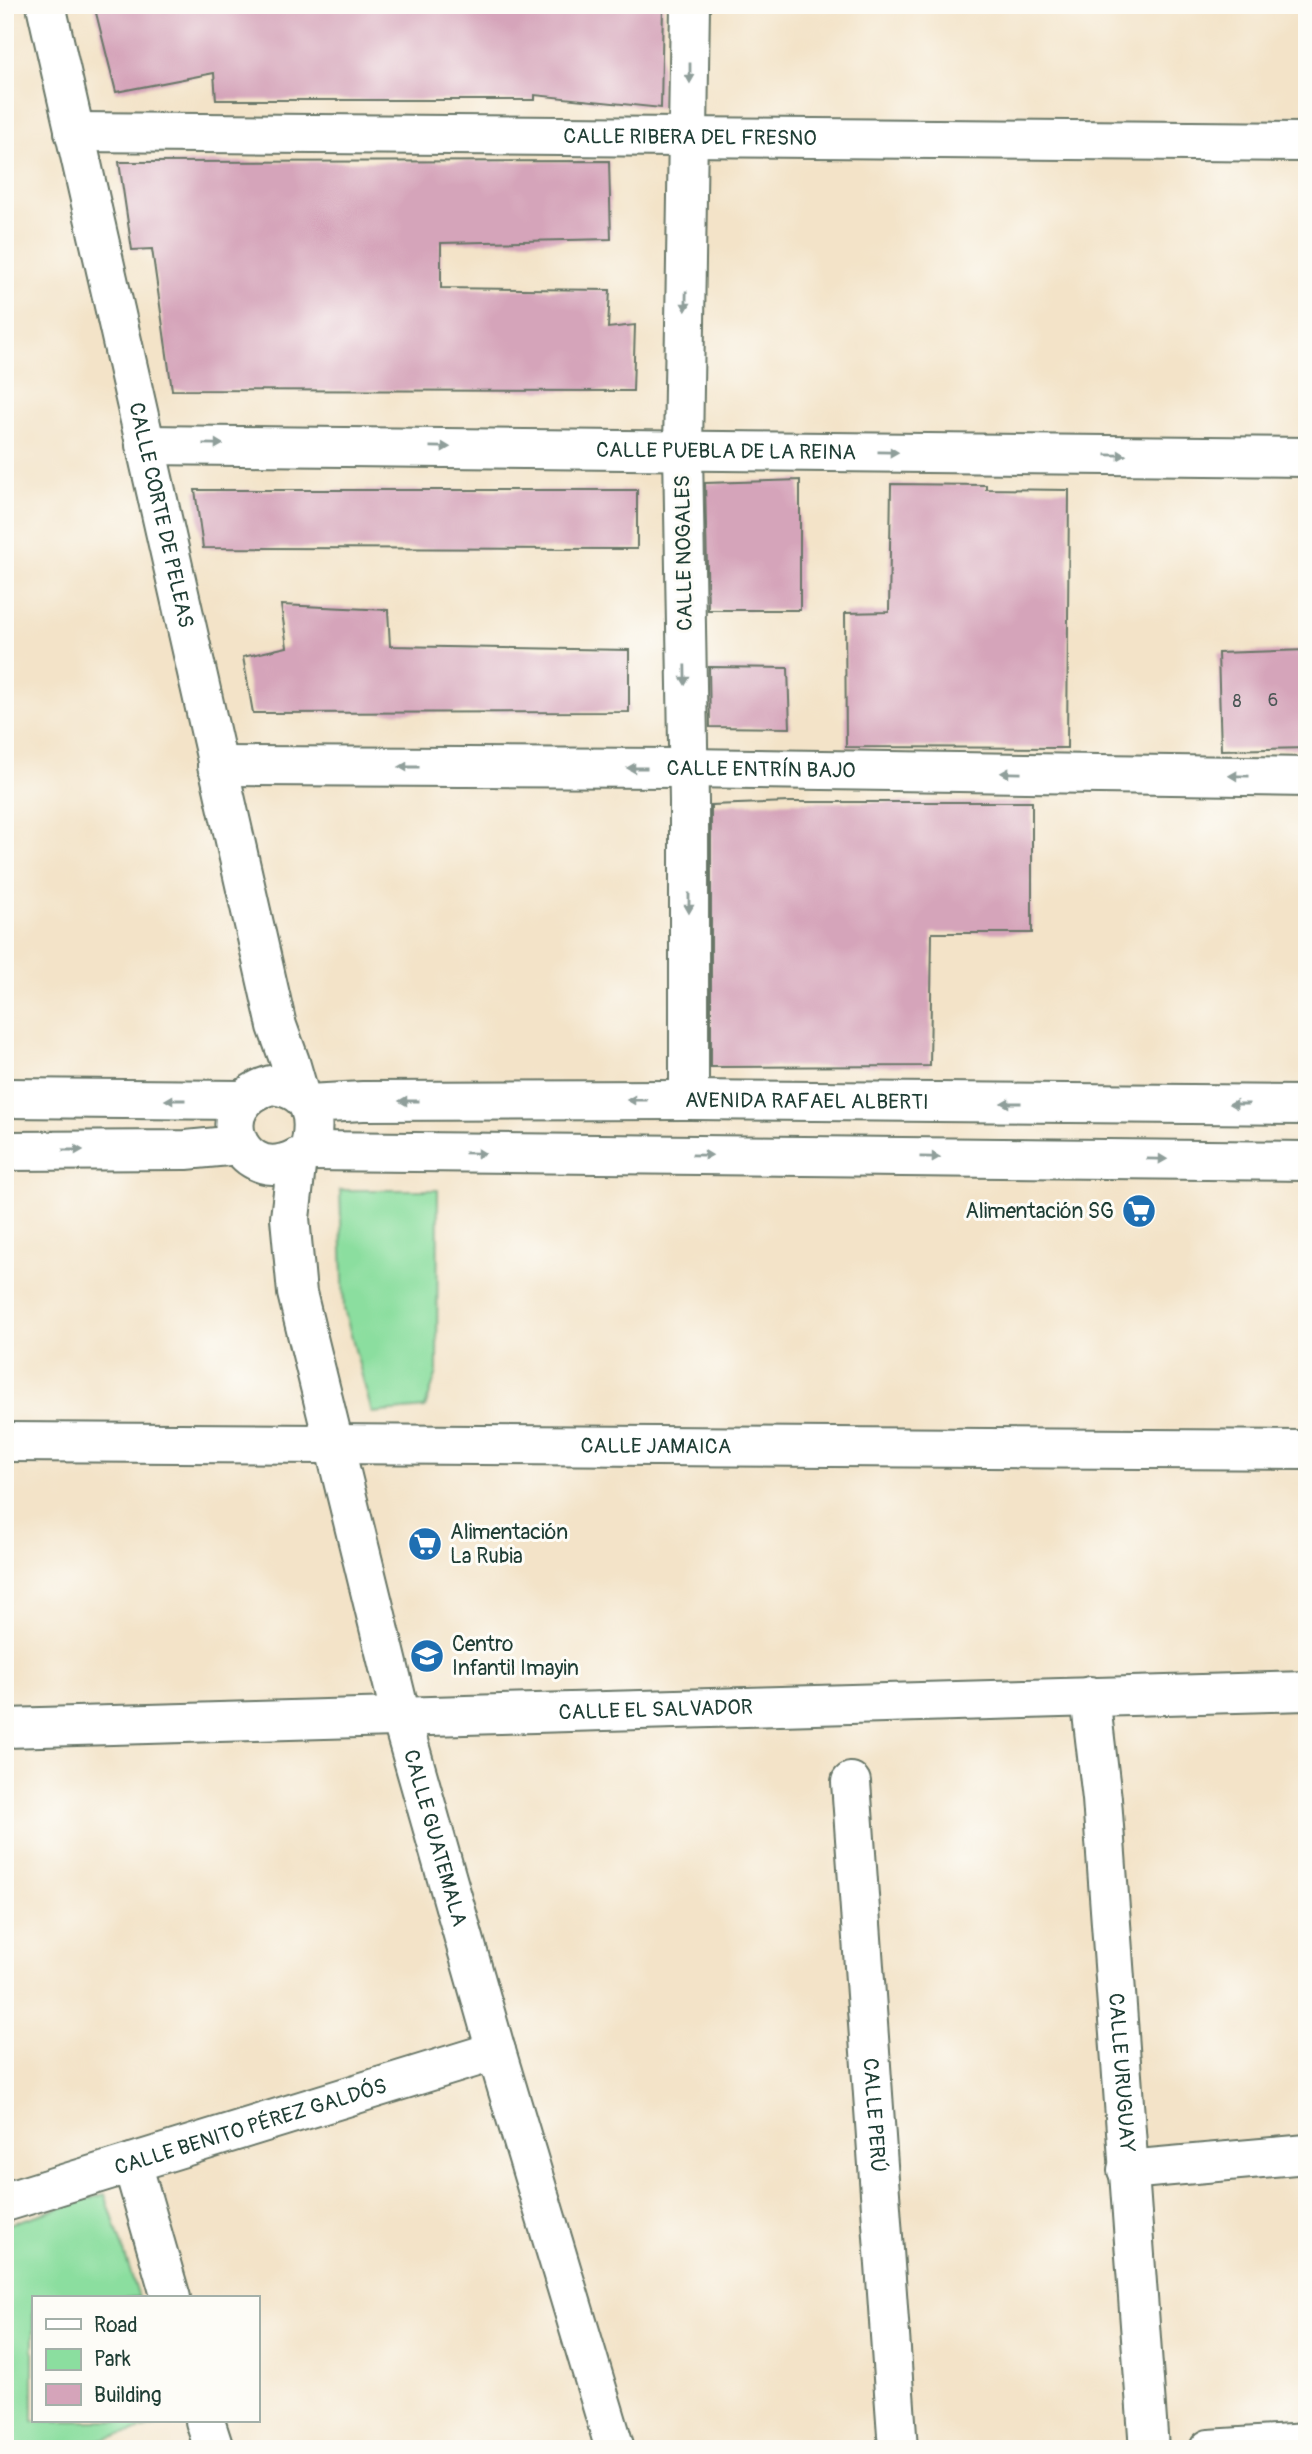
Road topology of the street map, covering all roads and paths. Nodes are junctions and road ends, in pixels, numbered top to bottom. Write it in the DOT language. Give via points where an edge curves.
graph roads {
  1 [pos="46,5"];
  2 [pos="690,5"];
  3 [pos="74,132"];
  4 [pos="689,137"];
  5 [pos="1307,142"];
  6 [pos="145,444"];
  7 [pos="683,450"];
  8 [pos="1307,457"];
  9 [pos="217,766"];
  10 [pos="687,768"];
  11 [pos="1307,777"];
  12 [pos="277,1026"];
  13 [pos="249,1095"];
  14 [pos="5,1098"];
  15 [pos="303,1099"];
  16 [pos="689,1100"];
  17 [pos="1307,1105"];
  18 [pos="5,1151"];
  19 [pos="245,1151"];
  20 [pos="303,1154"];
  21 [pos="1307,1161"];
  22 [pos="290,1218"];
  23 [pos="5,1442"];
  24 [pos="335,1444"];
  25 [pos="1307,1450"];
  26 [pos="1307,1691"];
  27 [pos="1090,1696"];
  28 [pos="401,1717"];
  29 [pos="5,1728"];
  30 [pos="851,1782"];
  31 [pos="496,2051"];
  32 [pos="1307,2154"];
  33 [pos="132,2163"];
  34 [pos="1127,2170"];
  35 [pos="5,2202"];
  36 [pos="170,2296"];
  37 [pos="205,2422"];
  38 [pos="1307,2443"];
  39 [pos="214,2449"];
  40 [pos="615,2449"];
  41 [pos="898,2449"];
  42 [pos="1149,2449"];
  43 [pos="1209,2449"];
  1 -- 3 [label="street, CALLE CORTE DE PELEAS"];
  2 -- 4 [label="street, CALLE NOGALES, one-way"];
  3 -- 4 [label="street, CALLE RIBERA DEL FRESNO"];
  3 -- 6 [label="street, CALLE CORTE DE PELEAS"];
  4 -- 5 [label="street, CALLE RIBERA DEL FRESNO"];
  4 -- 7 [label="street, CALLE NOGALES, one-way"];
  6 -- 7 [label="street, CALLE PUEBLA DE LA REINA, one-way"];
  6 -- 9 [label="street, CALLE CORTE DE PELEAS"];
  7 -- 8 [label="street, CALLE PUEBLA DE LA REINA, one-way"];
  7 -- 10 [label="street, CALLE NOGALES, one-way"];
  10 -- 9 [label="street, CALLE ENTRÍN BAJO, one-way"];
  9 -- 12 [label="street, CALLE CORTE DE PELEAS"];
  11 -- 10 [label="street, CALLE ENTRÍN BAJO, one-way"];
  10 -- 16 [label="street, CALLE NOGALES, one-way"];
  12 -- 13 [label="street"];
  12 -- 15 [label="street, CALLE CORTE DE PELEAS"];
  13 -- 14 [label="street, one-way"];
  13 -- 15 [label="street" via="271,1085 285,1087"];
  13 -- 19 [label="street" via="235,1114 234,1130"];
  16 -- 15 [label="street, AVENIDA RAFAEL ALBERTI, one-way"];
  15 -- 20 [label="street" via="313,1117 314,1132"];
  17 -- 16 [label="street, AVENIDA RAFAEL ALBERTI, one-way"];
  18 -- 19 [label="street, one-way"];
  19 -- 20 [label="street" via="265,1164 282,1164"];
  19 -- 22 [label="street, CALLE GUATEMALA"];
  20 -- 21 [label="street, one-way"];
  20 -- 22 [label="street, CALLE GUATEMALA"];
  22 -- 24 [label="street, CALLE GUATEMALA" via="297,1293"];
  23 -- 24 [label="street, CALLE JAMAICA"];
  24 -- 25 [label="street, CALLE JAMAICA"];
  24 -- 28 [label="street, CALLE GUATEMALA"];
  26 -- 27 [label="street, CALLE EL SALVADOR"];
  27 -- 28 [label="street, CALLE EL SALVADOR"];
  27 -- 34 [label="street, CALLE URUGUAY" via="1102,1799"];
  28 -- 29 [label="street, CALLE EL SALVADOR"];
  28 -- 31 [label="street, CALLE GUATEMALA"];
  30 -- 41 [label="street, CALLE PERÚ"];
  31 -- 33 [label="street, CALLE BENITO PÉREZ GALDÓS"];
  31 -- 40 [label="street, CALLE GUATEMALA"];
  32 -- 34 [label="street"];
  33 -- 35 [label="street, CALLE BENITO PÉREZ GALDÓS"];
  33 -- 36 [label="street"];
  34 -- 42 [label="street, CALLE URUGUAY"];
  37 -- 39 [label="street"];
  38 -- 43 [label="street"];
}
